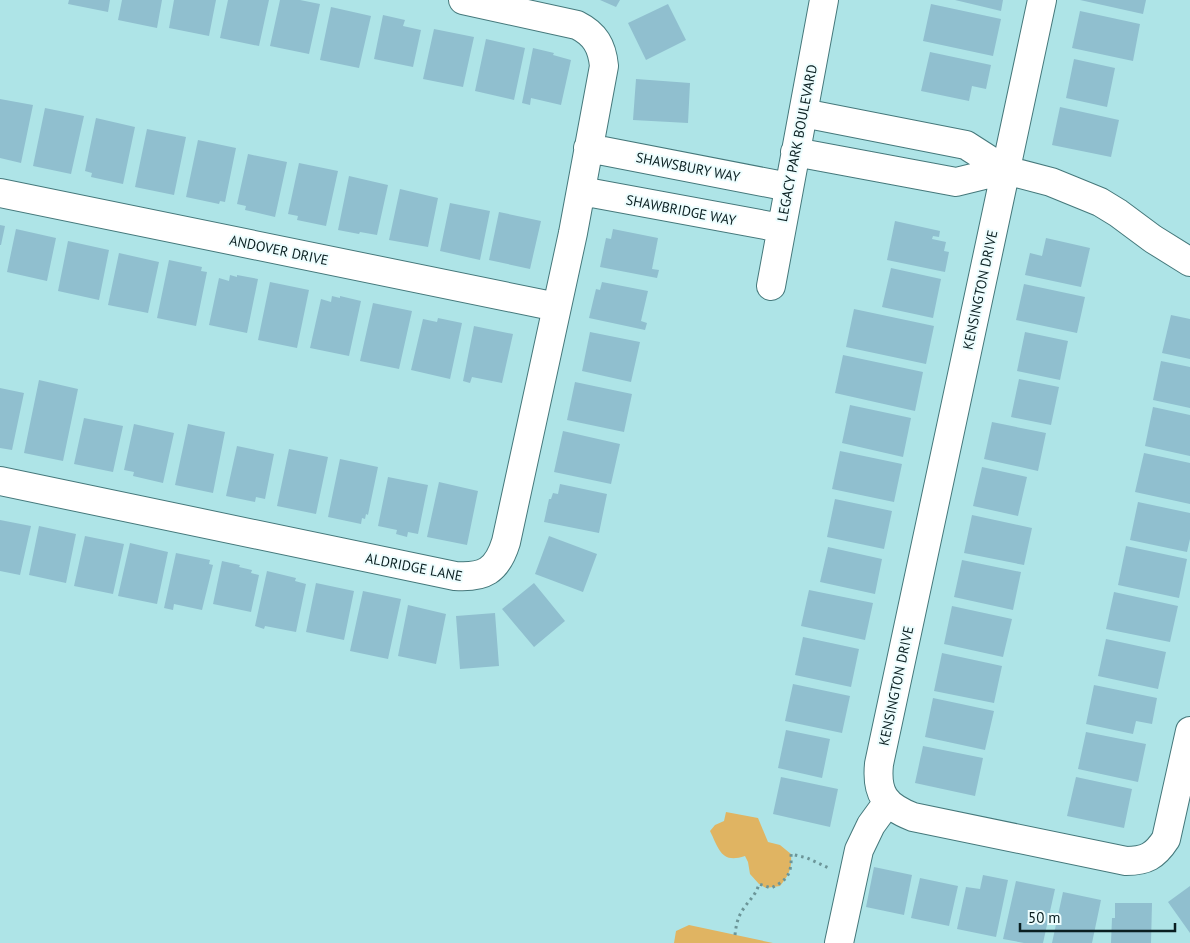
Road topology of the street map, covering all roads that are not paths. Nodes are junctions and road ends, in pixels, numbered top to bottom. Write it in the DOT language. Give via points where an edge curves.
graph roads {
  1 [pos="463,0"];
  2 [pos="824,0"];
  3 [pos="1042,0"];
  4 [pos="803,113"];
  5 [pos="909,133"];
  6 [pos="588,148"];
  7 [pos="796,152"];
  8 [pos="1005,170"];
  9 [pos="901,172"];
  10 [pos="789,187"];
  11 [pos="581,191"];
  12 [pos="0,193"];
  13 [pos="781,228"];
  14 [pos="1190,262"];
  15 [pos="770,286"];
  16 [pos="558,307"];
  17 [pos="0,481"];
  18 [pos="1190,731"];
  19 [pos="887,803"];
  20 [pos="839,943"];
  1 -- 6 [label="street, ALDRIDGE LANE" via="578,25 594,37 604,66"];
  2 -- 4 [label="street, LEGACY PARK BOULEVARD"];
  3 -- 8 [label="street, KENSINGTON DRIVE"];
  4 -- 5 [label="street"];
  4 -- 7 [label="street, LEGACY PARK BOULEVARD"];
  5 -- 8 [label="street" via="966,145"];
  5 -- 9 [label="street"];
  6 -- 10 [label="street, SHAWSBURY WAY"];
  6 -- 11 [label="street, ALDRIDGE LANE"];
  7 -- 9 [label="street"];
  7 -- 10 [label="street, LEGACY PARK BOULEVARD"];
  8 -- 9 [label="street" via="956,182"];
  8 -- 14 [label="street" via="1051,182 1100,202"];
  8 -- 19 [label="street, KENSINGTON DRIVE" via="879,764 878,779"];
  10 -- 13 [label="street, LEGACY PARK BOULEVARD"];
  11 -- 13 [label="street, SHAWBRIDGE WAY"];
  11 -- 16 [label="street, ALDRIDGE LANE"];
  12 -- 16 [label="street, ANDOVER DRIVE"];
  13 -- 15 [label="street, LEGACY PARK BOULEVARD"];
  16 -- 17 [label="street, ALDRIDGE LANE" via="503,553 488,571 479,576 455,576"];
  18 -- 19 [label="street" via="1166,839 1159,850 1138,861 913,816"];
  19 -- 20 [label="street" via="870,824 859,850"];
}
